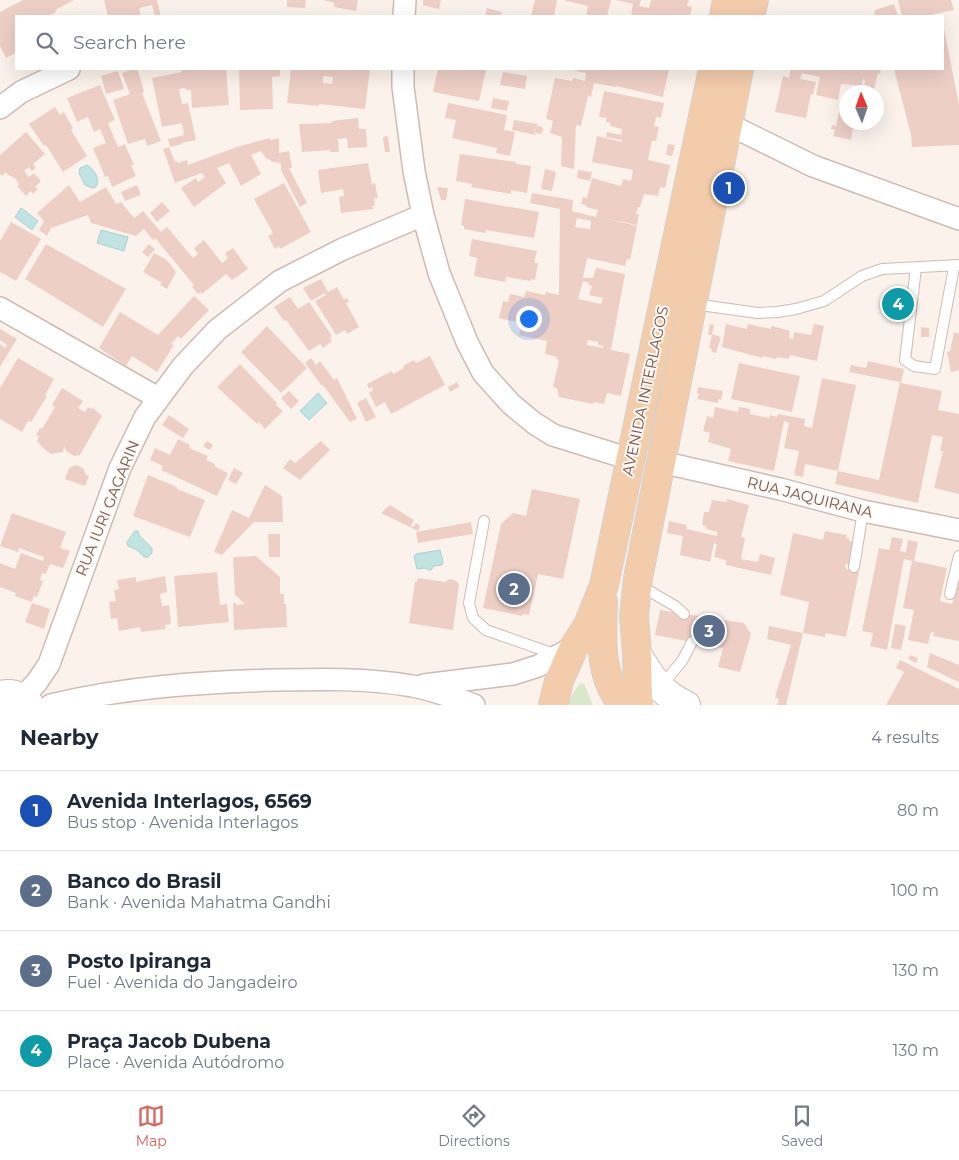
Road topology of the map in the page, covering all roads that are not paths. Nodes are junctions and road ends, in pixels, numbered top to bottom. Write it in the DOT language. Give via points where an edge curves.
graph roads {
  1 [pos="405,0"];
  2 [pos="727,0"];
  3 [pos="754,0"];
  4 [pos="404,15"];
  5 [pos="724,15"];
  6 [pos="750,15"];
  7 [pos="67,70"];
  8 [pos="403,70"];
  9 [pos="713,70"];
  10 [pos="739,70"];
  11 [pos="0,108"];
  12 [pos="728,124"];
  13 [pos="423,215"];
  14 [pos="959,219"];
  15 [pos="957,266"];
  16 [pos="916,268"];
  17 [pos="692,304"];
  18 [pos="0,308"];
  19 [pos="158,398"];
  20 [pos="630,459"];
  21 [pos="661,462"];
  22 [pos="863,511"];
  23 [pos="484,521"];
  24 [pos="959,530"];
  25 [pos="959,556"];
  26 [pos="854,566"];
  27 [pos="637,584"];
  28 [pos="604,585"];
  29 [pos="950,594"];
  30 [pos="684,614"];
  31 [pos="692,642"];
  32 [pos="566,651"];
  33 [pos="637,654"];
  34 [pos="414,686"];
  35 [pos="660,687"];
  36 [pos="18,699"];
  37 [pos="51,705"];
  38 [pos="474,705"];
  39 [pos="553,705"];
  40 [pos="623,705"];
  41 [pos="638,705"];
  42 [pos="686,705"];
  1 -- 4 [label="street"];
  2 -- 5 [label="main road"];
  3 -- 6 [label="main road"];
  7 -- 11 [label="street" via="21,92"];
  8 -- 13 [label="street" via="414,172"];
  9 -- 20 [label="main road, AVENIDA INTERLAGOS"];
  10 -- 12 [label="main road, AVENIDA INTERLAGOS"];
  12 -- 14 [label="street" via="813,166"];
  12 -- 17 [label="main road, AVENIDA INTERLAGOS"];
  13 -- 19 [label="street, RUA IURI GAGARIN" via="342,249 280,281 217,330"];
  13 -- 20 [label="street" via="439,273 483,372 534,424 553,435"];
  15 -- 16 [label="lane"];
  15 -- 16 [label="lane" via="935,369 914,366 905,360"];
  16 -- 17 [label="lane" via="870,272 824,301 796,309 758,313"];
  17 -- 21 [label="main road, AVENIDA INTERLAGOS"];
  18 -- 19 [label="street"];
  19 -- 36 [label="street, RUA IURI GAGARIN" via="120,468 49,664 38,682"];
  20 -- 28 [label="main road, AVENIDA INTERLAGOS"];
  21 -- 22 [label="street, RUA JAQUIRANA"];
  21 -- 27 [label="main road, AVENIDA INTERLAGOS"];
  22 -- 24 [label="street, RUA JAQUIRANA"];
  22 -- 26 [label="lane"];
  23 -- 32 [label="lane" via="469,603 473,618 486,630"];
  25 -- 29 [label="lane"];
  27 -- 30 [label="lane"];
  27 -- 33 [label="main road, AVENIDA INTERLAGOS" via="634,616"];
  28 -- 32 [label="main road, AVENIDA INTERLAGOS" via="588,625"];
  28 -- 40 [label="main road" via="602,644 606,670 615,696"];
  31 -- 35 [label="lane" via="682,661"];
  32 -- 34 [label="street" via="538,666 513,674"];
  32 -- 39 [label="main road, AVENIDA INTERLAGOS"];
  33 -- 35 [label="street"];
  33 -- 41 [label="main road, AVENIDA INTERLAGOS"];
  34 -- 37 [label="street" via="327,679 223,681 138,689"];
  34 -- 38 [label="street"];
  35 -- 42 [label="street" via="670,697"];
}
